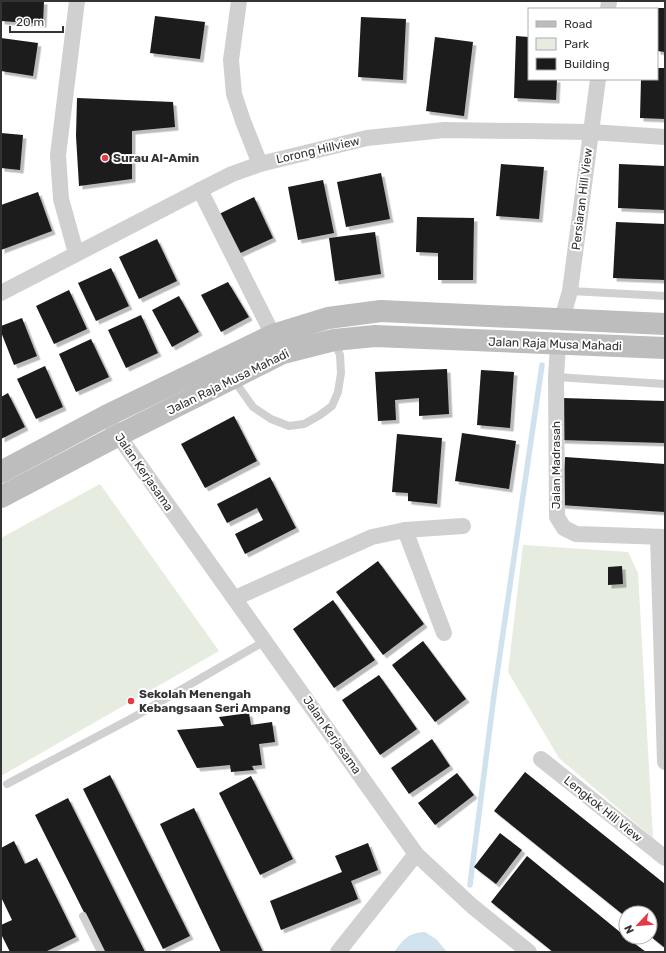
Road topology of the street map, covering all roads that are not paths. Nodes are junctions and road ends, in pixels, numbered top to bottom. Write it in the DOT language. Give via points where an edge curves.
graph roads {
  1 [pos="77,1"];
  2 [pos="239,1"];
  3 [pos="598,80"];
  4 [pos="591,132"];
  5 [pos="665,137"];
  6 [pos="260,164"];
  7 [pos="200,190"];
  8 [pos="76,253"];
  9 [pos="570,291"];
  10 [pos="1,293"];
  11 [pos="665,296"];
  12 [pos="562,319"];
  13 [pos="665,324"];
  14 [pos="273,335"];
  15 [pos="334,340"];
  16 [pos="558,345"];
  17 [pos="665,348"];
  18 [pos="556,376"];
  19 [pos="232,378"];
  20 [pos="665,384"];
  21 [pos="106,416"];
  22 [pos="117,436"];
  23 [pos="1,472"];
  24 [pos="1,497"];
  25 [pos="463,526"];
  26 [pos="405,530"];
  27 [pos="661,537"];
  28 [pos="235,598"];
  29 [pos="444,633"];
  30 [pos="265,642"];
  31 [pos="541,759"];
  32 [pos="665,762"];
  33 [pos="7,784"];
  34 [pos="416,854"];
  35 [pos="665,858"];
  36 [pos="84,916"];
  37 [pos="101,952"];
  38 [pos="338,952"];
  39 [pos="528,952"];
  1 -- 8 [label="street" via="58,155 61,199"];
  2 -- 6 [label="street" via="231,60 234,94"];
  3 -- 4 [label="street, Persiaran Hill View"];
  4 -- 5 [label="street, Lorong Hillview"];
  4 -- 6 [label="street, Lorong Hillview" via="436,131 368,138"];
  4 -- 9 [label="street, Persiaran Hill View"];
  6 -- 7 [label="street, Lorong Hillview"];
  7 -- 8 [label="street, Lorong Hillview"];
  7 -- 14 [label="street"];
  8 -- 10 [label="street, Lorong Hillview"];
  9 -- 11 [label="lane"];
  9 -- 12 [label="street, Persiaran Hill View"];
  12 -- 13 [label="main road, Jalan Raja Musa Mahadi"];
  12 -- 14 [label="main road, Jalan Raja Musa Mahadi" via="381,311 328,318"];
  14 -- 21 [label="main road, Jalan Raja Musa Mahadi"];
  15 -- 16 [label="main road, Jalan Raja Musa Mahadi" via="375,336"];
  15 -- 19 [label="main road, Jalan Raja Musa Mahadi" via="283,353"];
  15 -- 19 [label="lane" via="340,355 338,392 332,406 304,424 289,426 271,419 253,407"];
  16 -- 17 [label="main road, Jalan Raja Musa Mahadi"];
  16 -- 18 [label="street, Jalan Madrasah"];
  18 -- 20 [label="lane"];
  18 -- 27 [label="street, Jalan Madrasah" via="557,517 564,528 576,534"];
  19 -- 22 [label="main road, Jalan Raja Musa Mahadi"];
  21 -- 22 [label="street, Jalan Kerjasama"];
  21 -- 23 [label="main road, Jalan Raja Musa Mahadi"];
  22 -- 24 [label="main road, Jalan Raja Musa Mahadi"];
  22 -- 28 [label="street, Jalan Kerjasama"];
  25 -- 26 [label="street"];
  26 -- 28 [label="street" via="372,537"];
  26 -- 29 [label="street"];
  27 -- 32 [label="street"];
  28 -- 30 [label="street, Jalan Kerjasama"];
  30 -- 33 [label="lane" via="134,717"];
  30 -- 34 [label="street, Jalan Kerjasama"];
  31 -- 35 [label="street, Lengkok Hill View"];
  34 -- 38 [label="street"];
  34 -- 39 [label="street, Jalan Kerjasama" via="472,906"];
  36 -- 37 [label="lane"];
}
